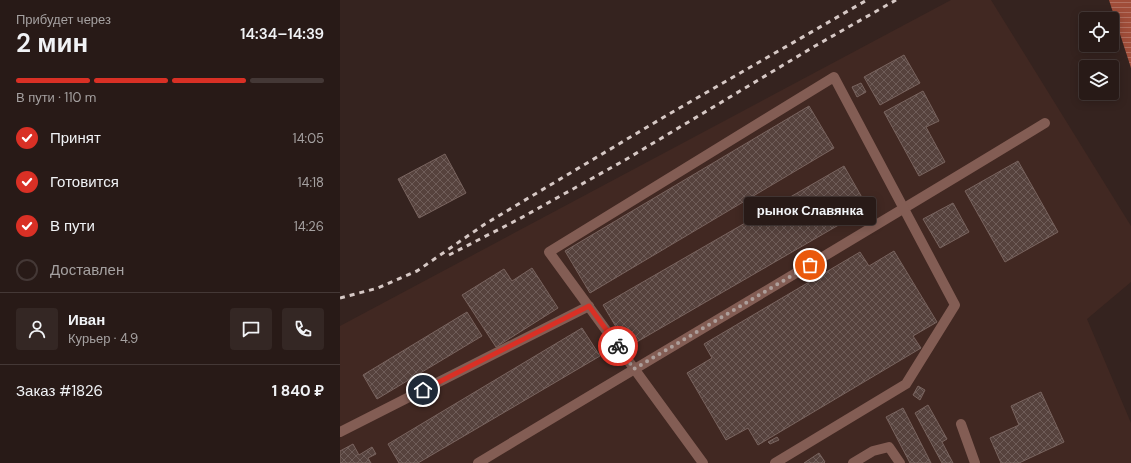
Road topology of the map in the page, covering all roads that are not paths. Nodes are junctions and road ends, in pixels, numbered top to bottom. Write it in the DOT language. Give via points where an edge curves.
graph roads {
  1 [pos="1045,123"];
  2 [pos="904,209"];
  3 [pos="589,306"];
  4 [pos="634,369"];
  5 [pos="961,424"];
  6 [pos="340,432"];
  7 [pos="478,463"];
  8 [pos="703,463"];
  9 [pos="775,463"];
  10 [pos="853,463"];
  11 [pos="900,463"];
  12 [pos="975,463"];
  1 -- 2 [label="lane"];
  2 -- 3 [label="lane" via="834,77 549,252"];
  2 -- 4 [label="lane"];
  2 -- 9 [label="lane" via="955,304 906,384"];
  3 -- 4 [label="lane"];
  3 -- 6 [label="lane"];
  4 -- 7 [label="lane"];
  4 -- 8 [label="lane"];
  5 -- 12 [label="lane"];
  10 -- 11 [label="lane" via="873,451 889,447"];
}
